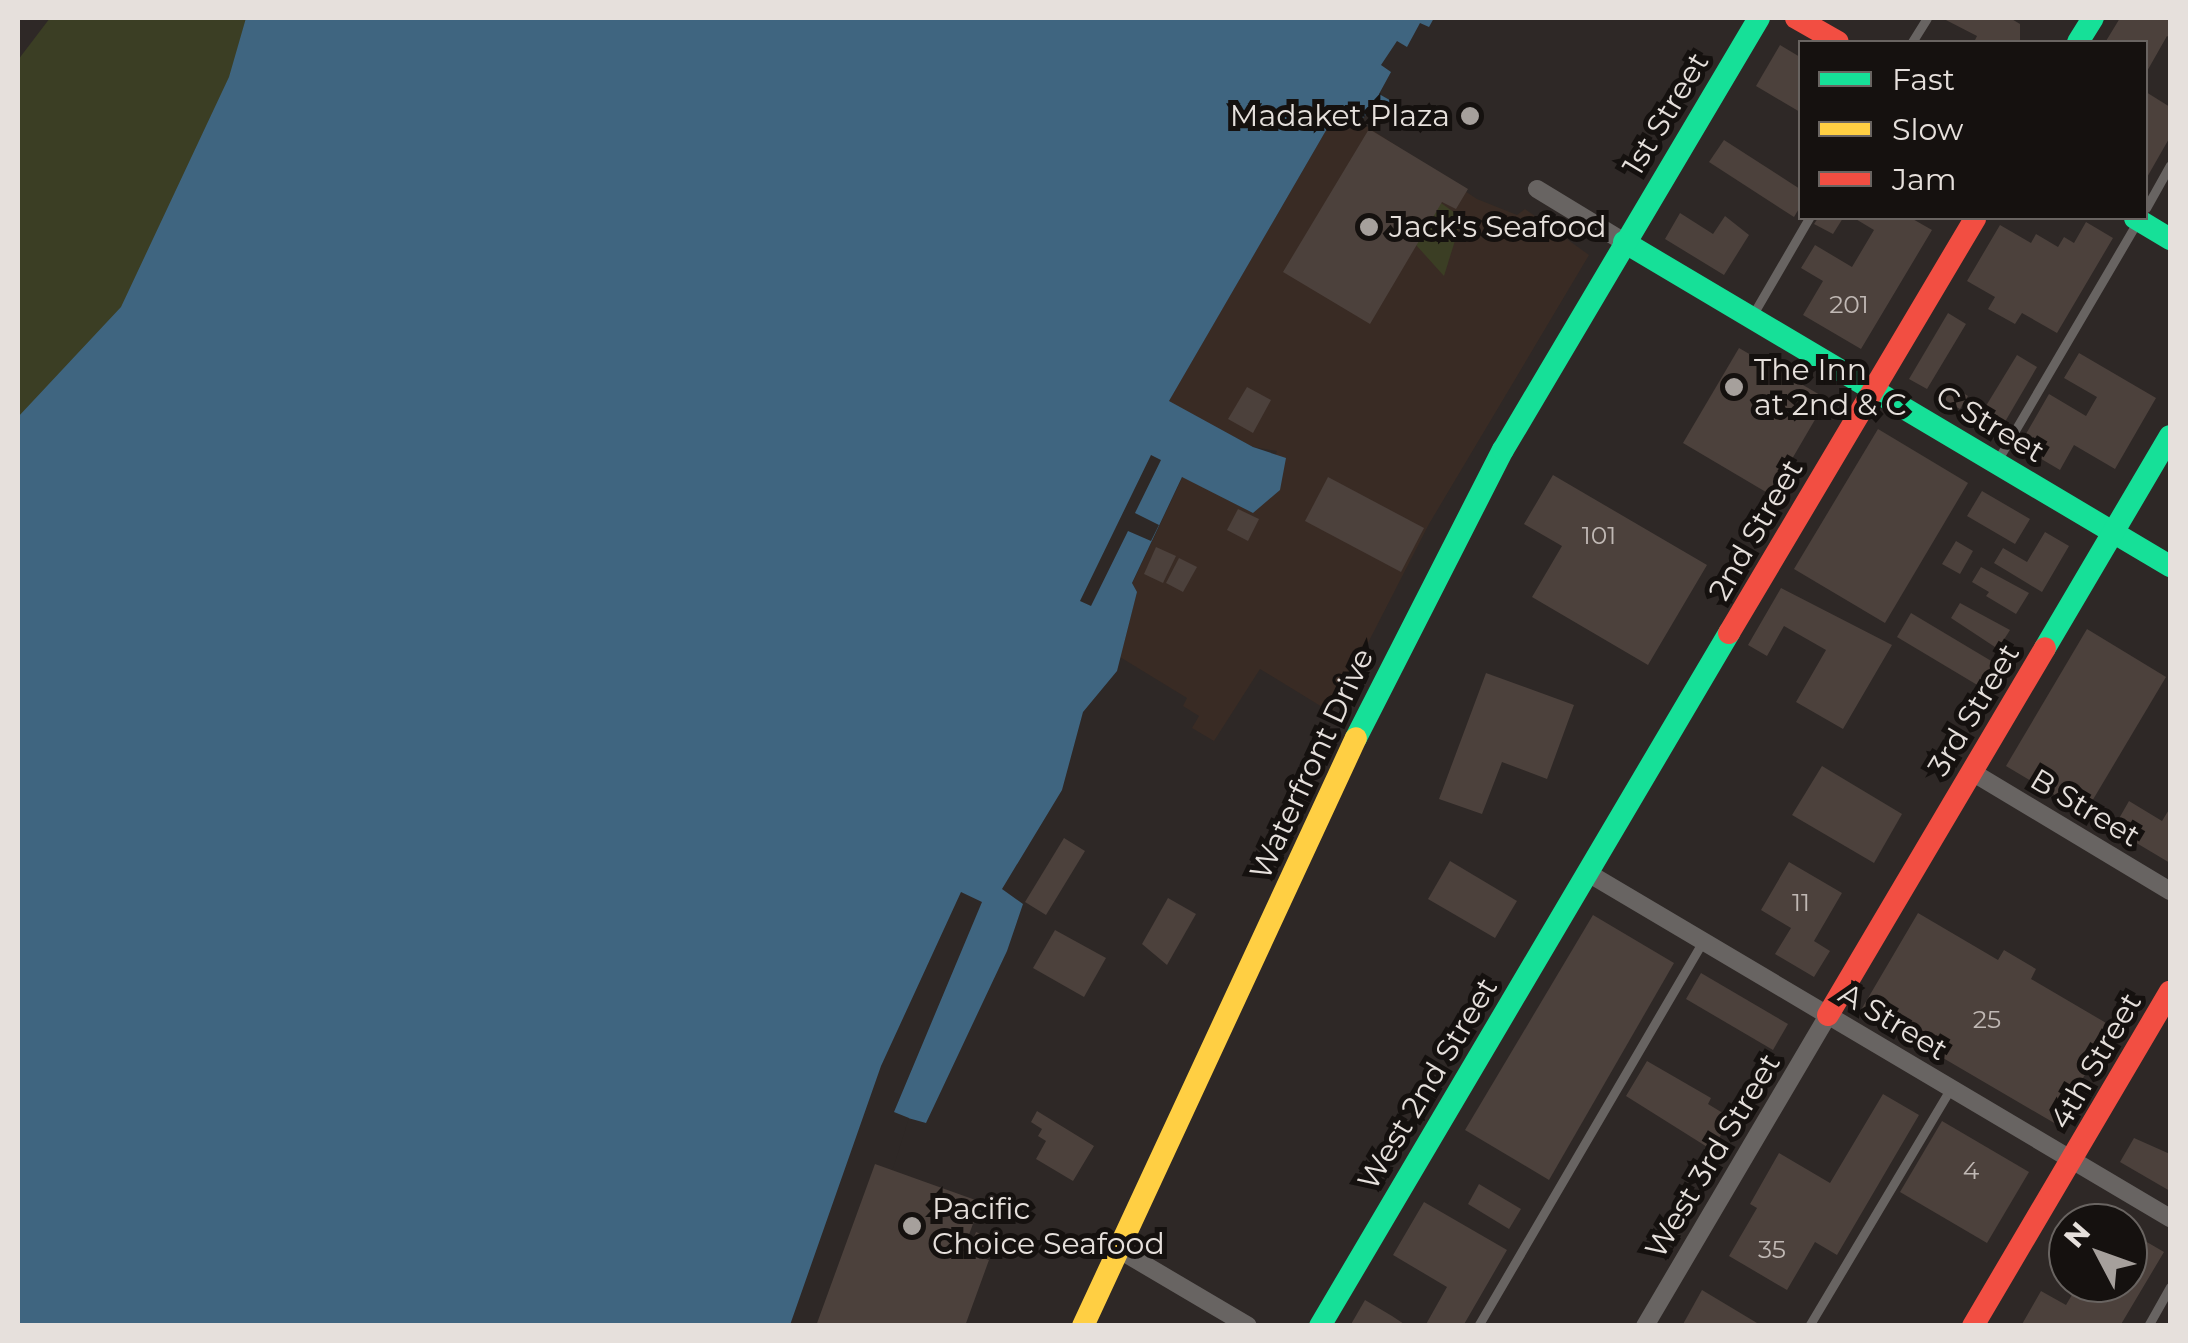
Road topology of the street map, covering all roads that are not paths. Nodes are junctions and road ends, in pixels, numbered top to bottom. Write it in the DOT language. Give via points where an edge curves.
graph roads {
  1 [pos="1759,18"];
  2 [pos="1796,18"];
  3 [pos="1927,18"];
  4 [pos="2093,18"];
  5 [pos="1834,40"];
  6 [pos="1913,40"];
  7 [pos="2079,40"];
  8 [pos="2170,164"];
  9 [pos="1538,190"];
  10 [pos="2148,202"];
  11 [pos="1808,220"];
  12 [pos="1974,220"];
  13 [pos="2138,220"];
  14 [pos="2145,220"];
  15 [pos="2170,239"];
  16 [pos="1624,242"];
  17 [pos="1751,318"];
  18 [pos="1873,390"];
  19 [pos="2170,436"];
  20 [pos="1996,463"];
  21 [pos="2113,532"];
  22 [pos="2170,566"];
  23 [pos="1972,772"];
  24 [pos="1588,873"];
  25 [pos="2170,891"];
  26 [pos="1703,941"];
  27 [pos="2170,992"];
  28 [pos="1828,1015"];
  29 [pos="1951,1088"];
  30 [pos="2073,1160"];
  31 [pos="2170,1218"];
  32 [pos="1118,1249"];
  33 [pos="2170,1287"];
  34 [pos="1083,1326"];
  35 [pos="1248,1326"];
  36 [pos="1320,1326"];
  37 [pos="1478,1326"];
  38 [pos="1645,1326"];
  39 [pos="1808,1326"];
  40 [pos="1973,1326"];
  41 [pos="2148,1326"];
  1 -- 16 [label="main road, 1st Street"];
  2 -- 5 [label="main road"];
  3 -- 6 [label="lane"];
  4 -- 7 [label="main road"];
  8 -- 10 [label="lane"];
  9 -- 16 [label="street"];
  11 -- 17 [label="lane"];
  12 -- 18 [label="main road, 2nd Street"];
  13 -- 20 [label="lane"];
  14 -- 15 [label="main road"];
  16 -- 17 [label="main road, C Street"];
  16 -- 32 [label="main road, Waterfront Drive" via="1503,450 1385,676"];
  17 -- 18 [label="main road, C Street"];
  18 -- 20 [label="main road, C Street"];
  18 -- 24 [label="main road, 2nd Street"];
  19 -- 21 [label="main road, 3rd Street"];
  20 -- 21 [label="main road, C Street"];
  21 -- 22 [label="main road, C Street"];
  21 -- 23 [label="main road, 3rd Street"];
  23 -- 25 [label="street, B Street"];
  23 -- 28 [label="main road, 3rd Street"];
  24 -- 26 [label="street, A Street"];
  24 -- 36 [label="main road, West 2nd Street"];
  26 -- 28 [label="street, A Street"];
  26 -- 37 [label="lane"];
  27 -- 30 [label="main road, 4th Street"];
  28 -- 29 [label="street, A Street"];
  28 -- 38 [label="street, West 3rd Street"];
  29 -- 30 [label="street, A Street"];
  29 -- 39 [label="lane"];
  30 -- 31 [label="street, A Street"];
  30 -- 40 [label="main road, 4th Street"];
  32 -- 34 [label="main road, Waterfront Drive"];
  32 -- 35 [label="street"];
  33 -- 41 [label="lane"];
}
